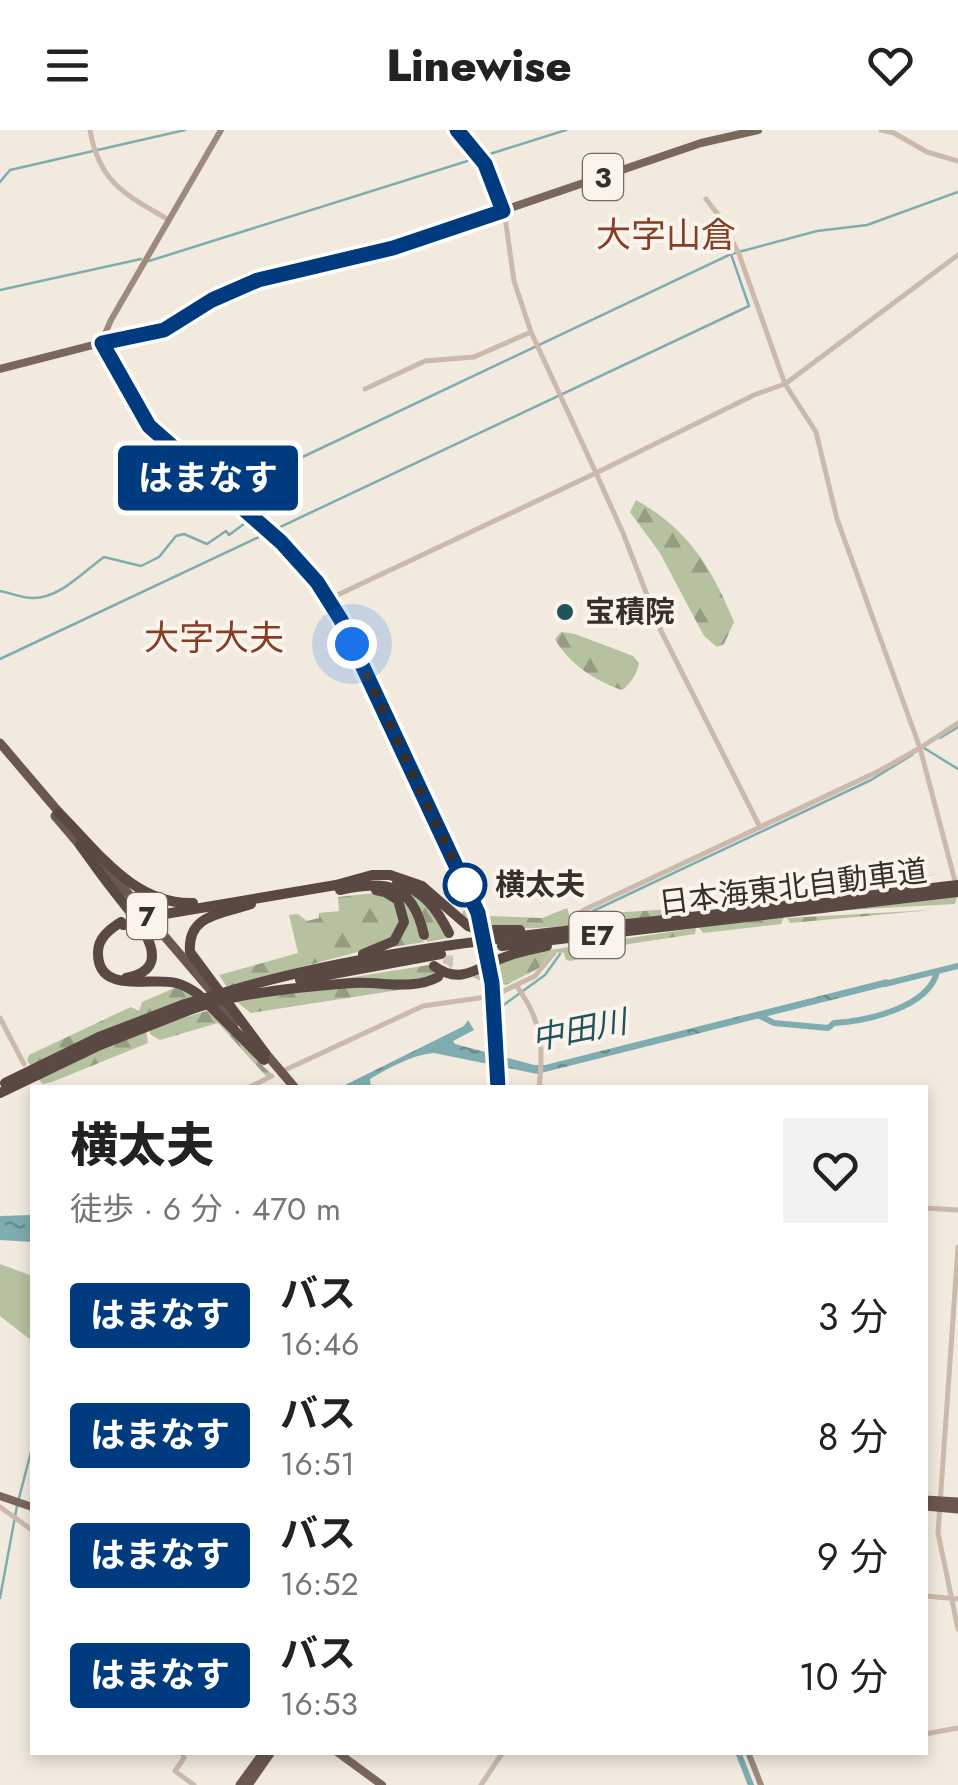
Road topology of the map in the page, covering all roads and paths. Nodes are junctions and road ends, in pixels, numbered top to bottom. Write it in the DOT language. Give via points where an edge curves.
graph roads {
  1 [pos="90,130"];
  2 [pos="221,130"];
  3 [pos="458,130"];
  4 [pos="701,130"];
  5 [pos="758,130"];
  6 [pos="881,130"];
  7 [pos="702,143"];
  8 [pos="958,161"];
  9 [pos="706,199"];
  10 [pos="503,211"];
  11 [pos="170,220"];
  12 [pos="958,255"];
  13 [pos="530,332"];
  14 [pos="102,343"];
  15 [pos="0,369"];
  16 [pos="785,384"];
  17 [pos="365,389"];
  18 [pos="596,473"];
  19 [pos="329,599"];
  20 [pos="958,723"];
  21 [pos="0,743"];
  22 [pos="920,748"];
  23 [pos="0,751"];
  24 [pos="58,812"];
  25 [pos="760,828"];
  26 [pos="80,845"];
  27 [pos="957,886"];
  28 [pos="336,888"];
  29 [pos="250,901"];
  30 [pos="480,920"];
  31 [pos="576,923"];
  32 [pos="122,924"];
  33 [pos="647,930"];
  34 [pos="449,933"];
  35 [pos="424,936"];
  36 [pos="554,952"];
  37 [pos="491,970"];
  38 [pos="252,985"];
  39 [pos="516,985"];
  40 [pos="239,993"];
  41 [pos="493,996"];
  42 [pos="189,1007"];
  43 [pos="0,1018"];
  44 [pos="264,1057"];
  45 [pos="24,1064"];
  46 [pos="285,1070"];
  47 [pos="272,1076"];
  48 [pos="254,1085"];
  49 [pos="288,1085"];
  50 [pos="498,1085"];
  51 [pos="539,1085"];
  52 [pos="0,1086"];
  53 [pos="0,1093"];
  54 [pos="928,1208"];
  55 [pos="958,1210"];
  56 [pos="958,1246"];
  57 [pos="955,1332"];
  58 [pos="0,1496"];
  59 [pos="928,1503"];
  60 [pos="940,1504"];
  61 [pos="30,1505"];
  62 [pos="958,1505"];
  63 [pos="0,1506"];
  64 [pos="30,1528"];
  65 [pos="928,1596"];
  66 [pos="954,1598"];
  67 [pos="958,1629"];
  68 [pos="958,1728"];
  69 [pos="928,1733"];
  70 [pos="184,1755"];
  71 [pos="265,1755"];
  72 [pos="266,1755"];
  73 [pos="341,1755"];
  74 [pos="501,1755"];
  75 [pos="749,1755"];
  76 [pos="194,1785"];
  77 [pos="240,1785"];
  78 [pos="248,1785"];
  79 [pos="382,1785"];
  80 [pos="482,1785"];
  81 [pos="761,1785"];
  1 -- 11 [label="street" via="106,176"];
  2 -- 11 [label="main road"];
  3 -- 10 [label="street" via="485,164"];
  4 -- 7 [label="street"];
  5 -- 7 [label="main road, 3"];
  6 -- 8 [label="street"];
  7 -- 10 [label="main road, 3"];
  9 -- 16 [label="street" via="738,254"];
  10 -- 13 [label="street"];
  10 -- 14 [label="main road, 3" via="393,248 258,280 164,330"];
  11 -- 14 [label="main road"];
  12 -- 16 [label="street"];
  13 -- 17 [label="street" via="474,357 425,361"];
  13 -- 18 [label="street"];
  14 -- 15 [label="main road, 3"];
  14 -- 19 [label="main road" via="149,426 281,542"];
  16 -- 18 [label="street"];
  16 -- 22 [label="street" via="816,432 837,519"];
  18 -- 19 [label="street"];
  18 -- 25 [label="street" via="661,631"];
  19 -- 30 [label="main road"];
  20 -- 22 [label="street"];
  21 -- 24 [label="highway, 7"];
  22 -- 25 [label="street"];
  22 -- 27 [label="street"];
  23 -- 26 [label="highway, 7"];
  24 -- 29 [label="highway" via="148,894 183,903"];
  24 -- 44 [label="highway, 7"];
  25 -- 31 [label="street" via="584,910"];
  26 -- 32 [label="highway" via="149,939 152,960 128,978 108,970 102,953 106,938"];
  26 -- 44 [label="highway, 7"];
  27 -- 31 [label="highway, 日本海東北自動車道 / E7"];
  27 -- 33 [label="highway, 日本海東北自動車道 / E7"];
  28 -- 29 [label="highway"];
  28 -- 31 [label="highway" via="372,875 406,878 479,930"];
  28 -- 34 [label="highway" via="373,880 404,885 429,901"];
  28 -- 35 [label="highway" via="388,885 402,891 420,916"];
  28 -- 38 [label="highway" via="390,894 404,911 397,937 380,949"];
  29 -- 32 [label="highway, bridge"];
  29 -- 44 [label="highway" via="200,920 191,930 190,952"];
  31 -- 38 [label="highway, 日本海東北自動車道 / E7"];
  32 -- 44 [label="highway" via="99,944 105,973 192,990"];
  33 -- 40 [label="highway, 日本海東北自動車道 / E7" via="464,950"];
  33 -- 40 [label="highway" via="524,951 459,976 436,971 429,982"];
  36 -- 39 [label="street" via="543,969"];
  37 -- 41 [label="main road"];
  38 -- 40 [label="highway, 日本海東北自動車道 / E7"];
  39 -- 41 [label="street"];
  39 -- 51 [label="street" via="540,1025"];
  40 -- 42 [label="highway, 日本海東北自動車道 / E7, bridge"];
  40 -- 42 [label="highway, 日本海東北自動車道 / E7, bridge"];
  41 -- 46 [label="street" via="422,1006"];
  41 -- 50 [label="main road"];
  42 -- 52 [label="highway, 日本海東北自動車道 / E7" via="100,1037"];
  42 -- 53 [label="highway, 日本海東北自動車道 / E7"];
  43 -- 45 [label="street"];
  44 -- 49 [label="highway, 7"];
  47 -- 48 [label="street"];
  54 -- 55 [label="street"];
  56 -- 57 [label="street"];
  57 -- 60 [label="street"];
  58 -- 61 [label="main road"];
  59 -- 60 [label="highway"];
  60 -- 62 [label="highway"];
  60 -- 66 [label="street" via="939,1545"];
  63 -- 64 [label="street"];
  65 -- 66 [label="street"];
  66 -- 67 [label="street"];
  68 -- 69 [label="street"];
  70 -- 76 [label="street" via="176,1770"];
  71 -- 77 [label="highway"];
  72 -- 78 [label="highway"];
  73 -- 79 [label="main road"];
  74 -- 80 [label="street"];
  75 -- 81 [label="main road"];
}
